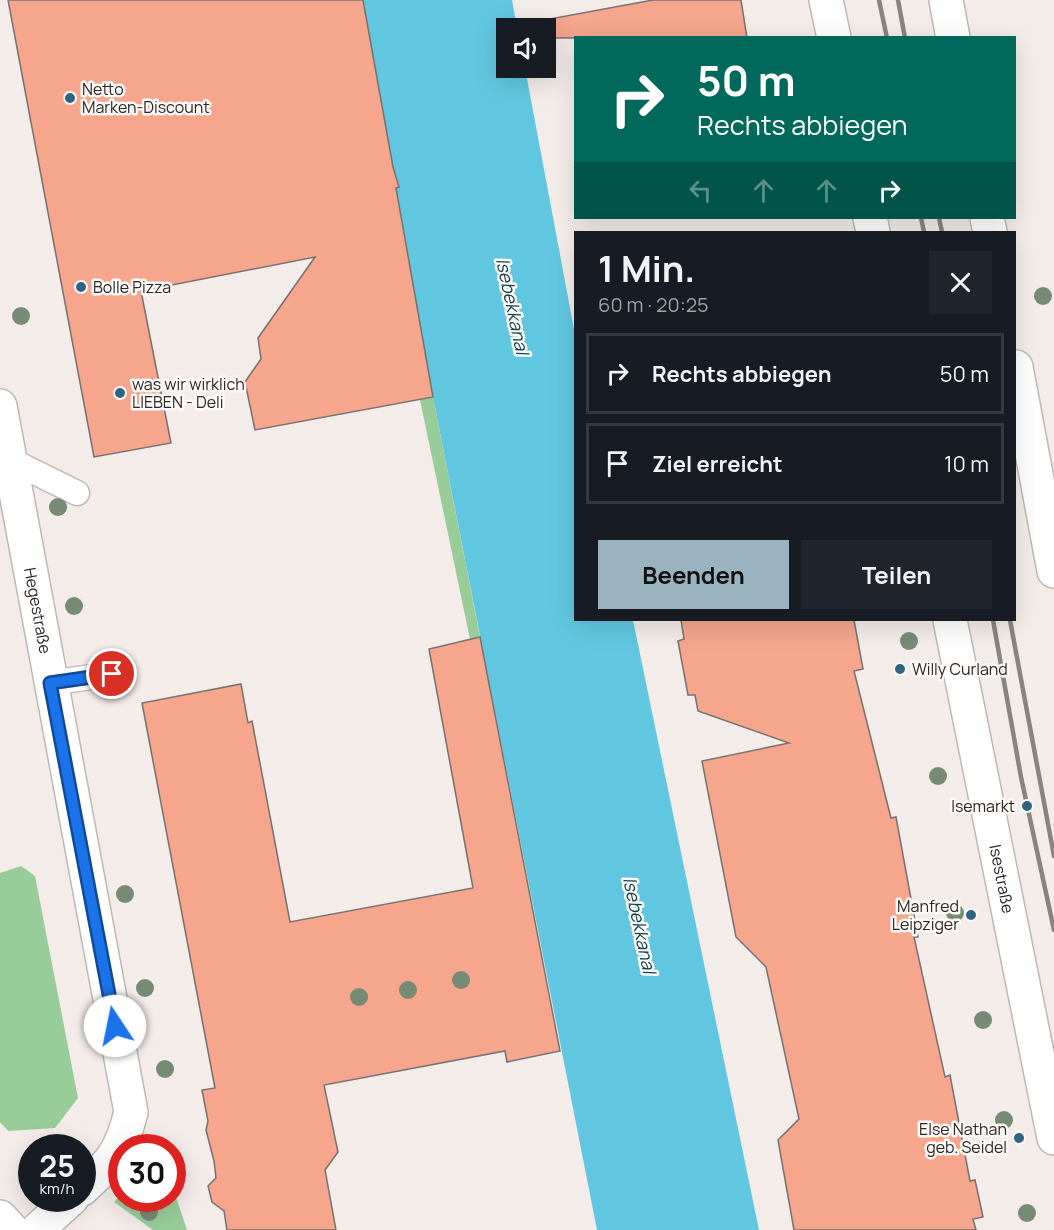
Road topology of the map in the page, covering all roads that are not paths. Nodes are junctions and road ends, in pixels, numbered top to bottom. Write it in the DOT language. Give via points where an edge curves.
graph roads {
  1 [pos="826,0"];
  2 [pos="946,0"];
  3 [pos="834,36"];
  4 [pos="953,36"];
  5 [pos="1016,367"];
  6 [pos="0,406"];
  7 [pos="10,460"];
  8 [pos="77,494"];
  9 [pos="1054,571"];
  10 [pos="950,621"];
  11 [pos="112,674"];
  12 [pos="50,683"];
  13 [pos="1054,1138"];
  14 [pos="96,1176"];
  15 [pos="57,1212"];
  16 [pos="0,1217"];
  17 [pos="12,1230"];
  18 [pos="37,1230"];
  1 -- 3 [label="street"];
  2 -- 4 [label="street"];
  5 -- 9 [label="street"];
  6 -- 7 [label="street, Hegestraße"];
  7 -- 8 [label="lane"];
  7 -- 12 [label="street, Hegestraße"];
  10 -- 13 [label="street, Isestraße"];
  11 -- 12 [label="lane"];
  12 -- 14 [label="street, Hegestraße" via="131,1112 124,1139 111,1163"];
  15 -- 18 [label="street"];
  16 -- 17 [label="street"];
}
